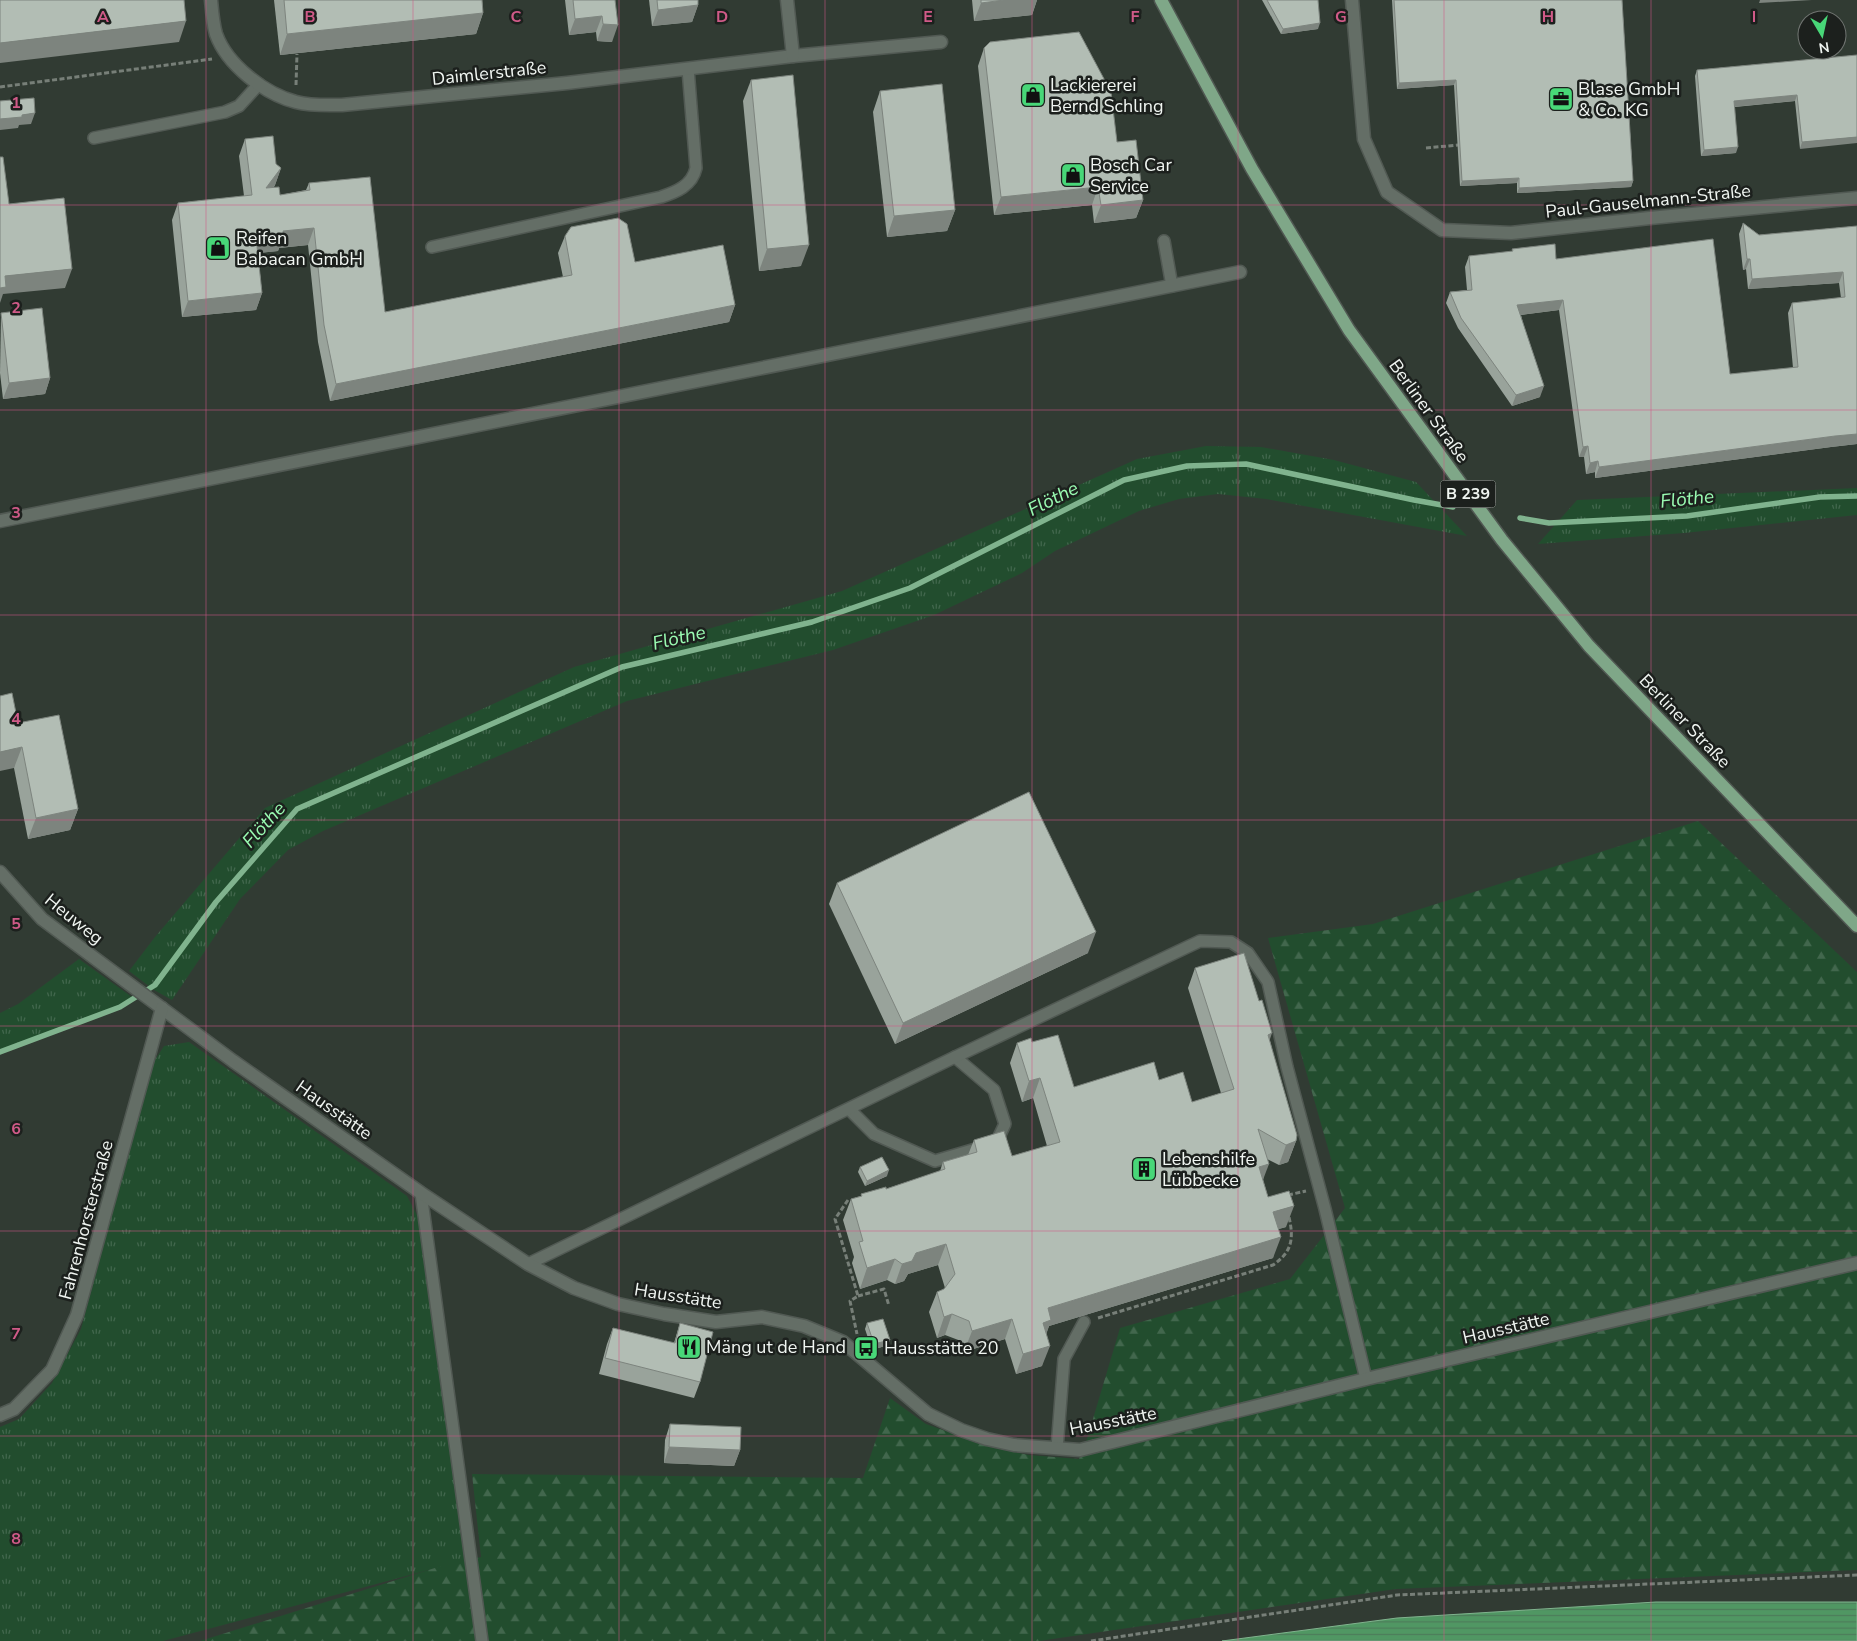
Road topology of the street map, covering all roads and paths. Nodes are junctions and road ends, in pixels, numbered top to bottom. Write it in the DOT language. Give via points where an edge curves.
graph roads {
  1 [pos="211,0"];
  2 [pos="787,0"];
  3 [pos="1161,0"];
  4 [pos="1352,0"];
  5 [pos="941,42"];
  6 [pos="297,54"];
  7 [pos="230,56"];
  8 [pos="793,56"];
  9 [pos="688,69"];
  10 [pos="259,84"];
  11 [pos="0,87"];
  12 [pos="296,102"];
  13 [pos="94,138"];
  14 [pos="1458,145"];
  15 [pos="1426,148"];
  16 [pos="1857,198"];
  17 [pos="1164,241"];
  18 [pos="432,247"];
  19 [pos="1240,272"];
  20 [pos="1172,286"];
  21 [pos="0,521"];
  22 [pos="0,872"];
  23 [pos="1857,926"];
  24 [pos="132,986"];
  25 [pos="162,1008"];
  26 [pos="955,1057"];
  27 [pos="849,1109"];
  28 [pos="1319,1188"];
  29 [pos="421,1193"];
  30 [pos="1283,1196"];
  31 [pos="848,1200"];
  32 [pos="1287,1211"];
  33 [pos="1857,1263"];
  34 [pos="528,1264"];
  35 [pos="858,1296"];
  36 [pos="889,1306"];
  37 [pos="1084,1322"];
  38 [pos="862,1357"];
  39 [pos="1366,1379"];
  40 [pos="0,1415"];
  41 [pos="1058,1448"];
  42 [pos="1857,1574"];
  43 [pos="482,1641"];
  44 [pos="1091,1641"];
  1 -- 7 [label="street, Daimlerstraße" via="216,33"];
  2 -- 8 [label="street"];
  3 -- 23 [label="main road, Berliner Straße / B 239" via="1252,169 1349,330 1502,540 1588,646"];
  4 -- 16 [label="street, Paul-Gauselmann-Straße" via="1364,139 1388,192 1442,230 1511,233"];
  5 -- 8 [label="street, Daimlerstraße"];
  6 -- 12 [label="path"];
  7 -- 10 [label="street, Daimlerstraße" via="246,75"];
  7 -- 11 [label="path"];
  8 -- 9 [label="street, Daimlerstraße"];
  9 -- 12 [label="street, Daimlerstraße" via="342,105"];
  9 -- 18 [label="lane" via="696,168 695,175 685,186 660,197"];
  10 -- 12 [label="street, Daimlerstraße"];
  10 -- 13 [label="lane" via="239,106 225,112"];
  14 -- 15 [label="path"];
  17 -- 20 [label="lane"];
  19 -- 20 [label="street"];
  20 -- 21 [label="street"];
  22 -- 24 [label="street, Heuweg" via="42,919"];
  24 -- 25 [label="street, Hausstätte"];
  25 -- 29 [label="street, Hausstätte"];
  25 -- 40 [label="street, Fahrenhorsterstraße" via="78,1315 52,1370 14,1409"];
  26 -- 27 [label="lane"];
  26 -- 27 [label="lane" via="994,1090 1005,1124 996,1143 935,1161 874,1134"];
  26 -- 28 [label="lane" via="1200,941 1231,942 1248,953 1268,982"];
  27 -- 34 [label="lane"];
  28 -- 30 [label="path"];
  28 -- 39 [label="lane"];
  29 -- 34 [label="street, Hausstätte"];
  29 -- 43 [label="lane"];
  31 -- 35 [label="path" via="835,1219"];
  32 -- 37 [label="path" via="1293,1237 1283,1258 1273,1265"];
  33 -- 39 [label="street, Hausstätte"];
  34 -- 38 [label="street, Hausstätte" via="574,1288 618,1304 716,1322 762,1317 804,1326 843,1342"];
  35 -- 36 [label="path" via="884,1289"];
  35 -- 38 [label="path" via="850,1301"];
  37 -- 41 [label="lane" via="1064,1359"];
  38 -- 41 [label="street, Hausstätte" via="928,1414 961,1430 1014,1446"];
  39 -- 41 [label="street, Hausstätte" via="1080,1450"];
  42 -- 44 [label="path" via="1397,1595"];
}
